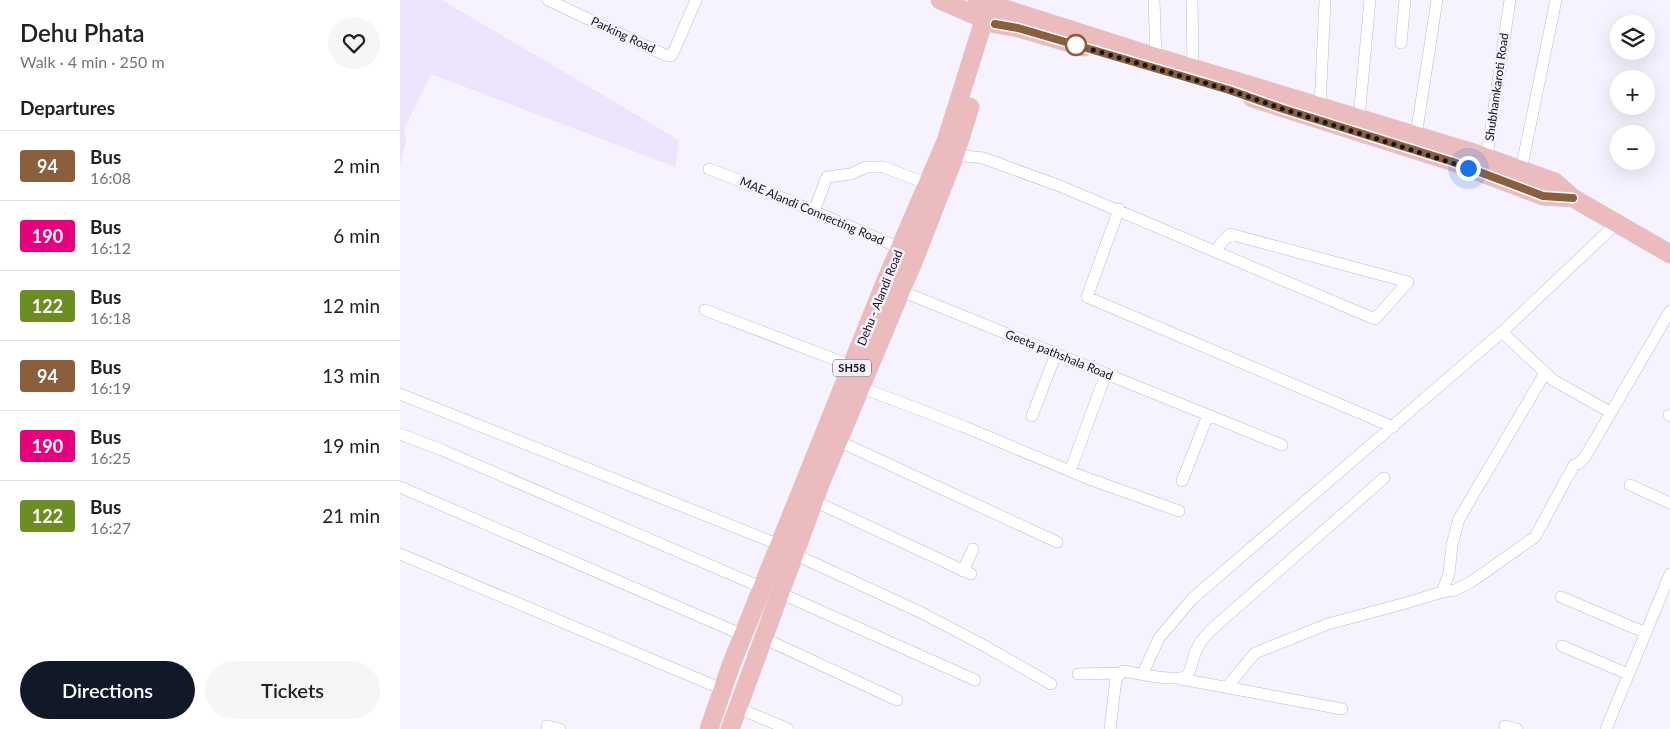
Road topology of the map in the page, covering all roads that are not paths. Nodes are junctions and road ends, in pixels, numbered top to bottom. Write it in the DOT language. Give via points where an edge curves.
graph roads {
  1 [pos="548,0"];
  2 [pos="696,0"];
  3 [pos="940,0"];
  4 [pos="1154,0"];
  5 [pos="1192,0"];
  6 [pos="1325,0"];
  7 [pos="1370,0"];
  8 [pos="1405,0"];
  9 [pos="1436,0"];
  10 [pos="1510,0"];
  11 [pos="1556,0"];
  12 [pos="989,11"];
  13 [pos="1401,43"];
  14 [pos="1155,62"];
  15 [pos="1192,74"];
  16 [pos="1318,113"];
  17 [pos="1357,124"];
  18 [pos="1413,142"];
  19 [pos="955,155"];
  20 [pos="1484,166"];
  21 [pos="709,169"];
  22 [pos="1520,178"];
  23 [pos="928,184"];
  24 [pos="1119,209"];
  25 [pos="814,212"];
  26 [pos="1617,223"];
  27 [pos="1216,251"];
  28 [pos="908,252"];
  29 [pos="1670,254"];
  30 [pos="892,288"];
  31 [pos="705,310"];
  32 [pos="1670,311"];
  33 [pos="1502,332"];
  34 [pos="1056,354"];
  35 [pos="852,366"];
  36 [pos="1546,373"];
  37 [pos="1106,374"];
  38 [pos="860,387"];
  39 [pos="400,394"];
  40 [pos="1610,412"];
  41 [pos="1208,415"];
  42 [pos="1032,416"];
  43 [pos="1393,427"];
  44 [pos="400,434"];
  45 [pos="832,437"];
  46 [pos="1282,445"];
  47 [pos="1070,471"];
  48 [pos="1384,478"];
  49 [pos="1182,481"];
  50 [pos="1630,485"];
  51 [pos="400,487"];
  52 [pos="814,501"];
  53 [pos="1670,503"];
  54 [pos="1179,512"];
  55 [pos="1057,542"];
  56 [pos="787,549"];
  57 [pos="973,549"];
  58 [pos="400,554"];
  59 [pos="1670,574"];
  60 [pos="763,588"];
  61 [pos="1442,592"];
  62 [pos="780,593"];
  63 [pos="1561,597"];
  64 [pos="1646,632"];
  65 [pos="743,635"];
  66 [pos="763,638"];
  67 [pos="1562,646"];
  68 [pos="1120,673"];
  69 [pos="1078,674"];
  70 [pos="1143,674"];
  71 [pos="1628,674"];
  72 [pos="1181,679"];
  73 [pos="975,680"];
  74 [pos="1051,684"];
  75 [pos="1227,687"];
  76 [pos="722,689"];
  77 [pos="896,700"];
  78 [pos="738,708"];
  79 [pos="1342,709"];
  80 [pos="547,726"];
  81 [pos="560,729"];
  82 [pos="708,729"];
  83 [pos="730,729"];
  84 [pos="788,729"];
  85 [pos="1110,729"];
  86 [pos="1606,729"];
  1 -- 2 [label="street, Parking Road" via="671,56"];
  3 -- 12 [label="main road"];
  4 -- 14 [label="street"];
  5 -- 15 [label="street"];
  6 -- 16 [label="street"];
  7 -- 17 [label="street"];
  8 -- 13 [label="street"];
  9 -- 18 [label="street"];
  10 -- 20 [label="street, Shubhamkaroti Road"];
  11 -- 22 [label="street"];
  12 -- 14 [label="main road"];
  12 -- 19 [label="main road, Dehu - Alandi Road / SH58"];
  12 -- 23 [label="main road, Dehu - Alandi Road / SH58" via="953,122"];
  14 -- 15 [label="main road"];
  15 -- 16 [label="main road"];
  16 -- 17 [label="main road"];
  17 -- 18 [label="main road"];
  18 -- 20 [label="main road"];
  19 -- 24 [label="street" via="983,158"];
  19 -- 28 [label="main road, Dehu - Alandi Road / SH58"];
  20 -- 22 [label="main road"];
  21 -- 25 [label="street, MAE Alandi Connecting Road"];
  22 -- 26 [label="main road" via="1555,182 1573,198"];
  23 -- 25 [label="street" via="884,167 866,167 851,174 827,178"];
  23 -- 28 [label="main road, Dehu - Alandi Road / SH58"];
  24 -- 27 [label="street"];
  24 -- 43 [label="street" via="1087,297"];
  25 -- 28 [label="street, MAE Alandi Connecting Road"];
  26 -- 29 [label="main road"];
  26 -- 33 [label="street"];
  27 -- 27 [label="street" via="1230,234 1408,282 1376,319"];
  28 -- 30 [label="main road, Dehu - Alandi Road / SH58"];
  30 -- 34 [label="street, Geeta pathshala Road"];
  30 -- 35 [label="main road, Dehu - Alandi Road / SH58"];
  30 -- 38 [label="main road, Dehu - Alandi Road / SH58"];
  31 -- 35 [label="street"];
  32 -- 40 [label="street"];
  33 -- 36 [label="street"];
  33 -- 43 [label="street"];
  34 -- 37 [label="street, Geeta pathshala Road"];
  34 -- 42 [label="street"];
  35 -- 45 [label="main road, Dehu - Alandi Road / SH58"];
  36 -- 40 [label="street"];
  36 -- 61 [label="street" via="1459,519 1449,574"];
  37 -- 41 [label="street, Geeta pathshala Road"];
  37 -- 47 [label="street"];
  38 -- 45 [label="main road, Dehu - Alandi Road / SH58"];
  38 -- 47 [label="street"];
  39 -- 56 [label="street"];
  40 -- 61 [label="street" via="1582,461 1574,465 1535,537 1471,582 1456,590"];
  41 -- 46 [label="street, Geeta pathshala Road"];
  41 -- 49 [label="street"];
  43 -- 70 [label="street" via="1193,598 1159,638"];
  44 -- 60 [label="street"];
  45 -- 52 [label="main road, Dehu - Alandi Road / SH58"];
  45 -- 55 [label="street"];
  45 -- 56 [label="main road, Dehu - Alandi Road / SH58"];
  47 -- 54 [label="street"];
  48 -- 72 [label="street" via="1212,628 1196,649 1188,673"];
  50 -- 53 [label="street"];
  51 -- 65 [label="street"];
  52 -- 56 [label="main road, Dehu - Alandi Road / SH58"];
  52 -- 57 [label="street" via="967,573"];
  56 -- 60 [label="main road, Dehu - Alandi Road / SH58"];
  56 -- 62 [label="main road, Dehu - Alandi Road / SH58"];
  56 -- 74 [label="street" via="920,612"];
  58 -- 76 [label="street"];
  59 -- 64 [label="street"];
  60 -- 65 [label="main road, Dehu - Alandi Road / SH58"];
  61 -- 75 [label="street" via="1328,624 1255,653"];
  62 -- 66 [label="main road, Dehu - Alandi Road / SH58"];
  62 -- 73 [label="street"];
  63 -- 64 [label="street"];
  64 -- 71 [label="street"];
  65 -- 76 [label="main road, Dehu - Alandi Road / SH58"];
  66 -- 77 [label="street"];
  66 -- 78 [label="main road, Dehu - Alandi Road / SH58"];
  67 -- 71 [label="street"];
  68 -- 69 [label="street"];
  68 -- 70 [label="street"];
  68 -- 85 [label="street" via="1116,679"];
  70 -- 72 [label="street"];
  71 -- 86 [label="street"];
  72 -- 75 [label="street"];
  75 -- 79 [label="street"];
  76 -- 82 [label="main road, Dehu - Alandi Road / SH58"];
  78 -- 83 [label="main road, Dehu - Alandi Road / SH58"];
  78 -- 84 [label="street"];
  80 -- 81 [label="street"];
}
